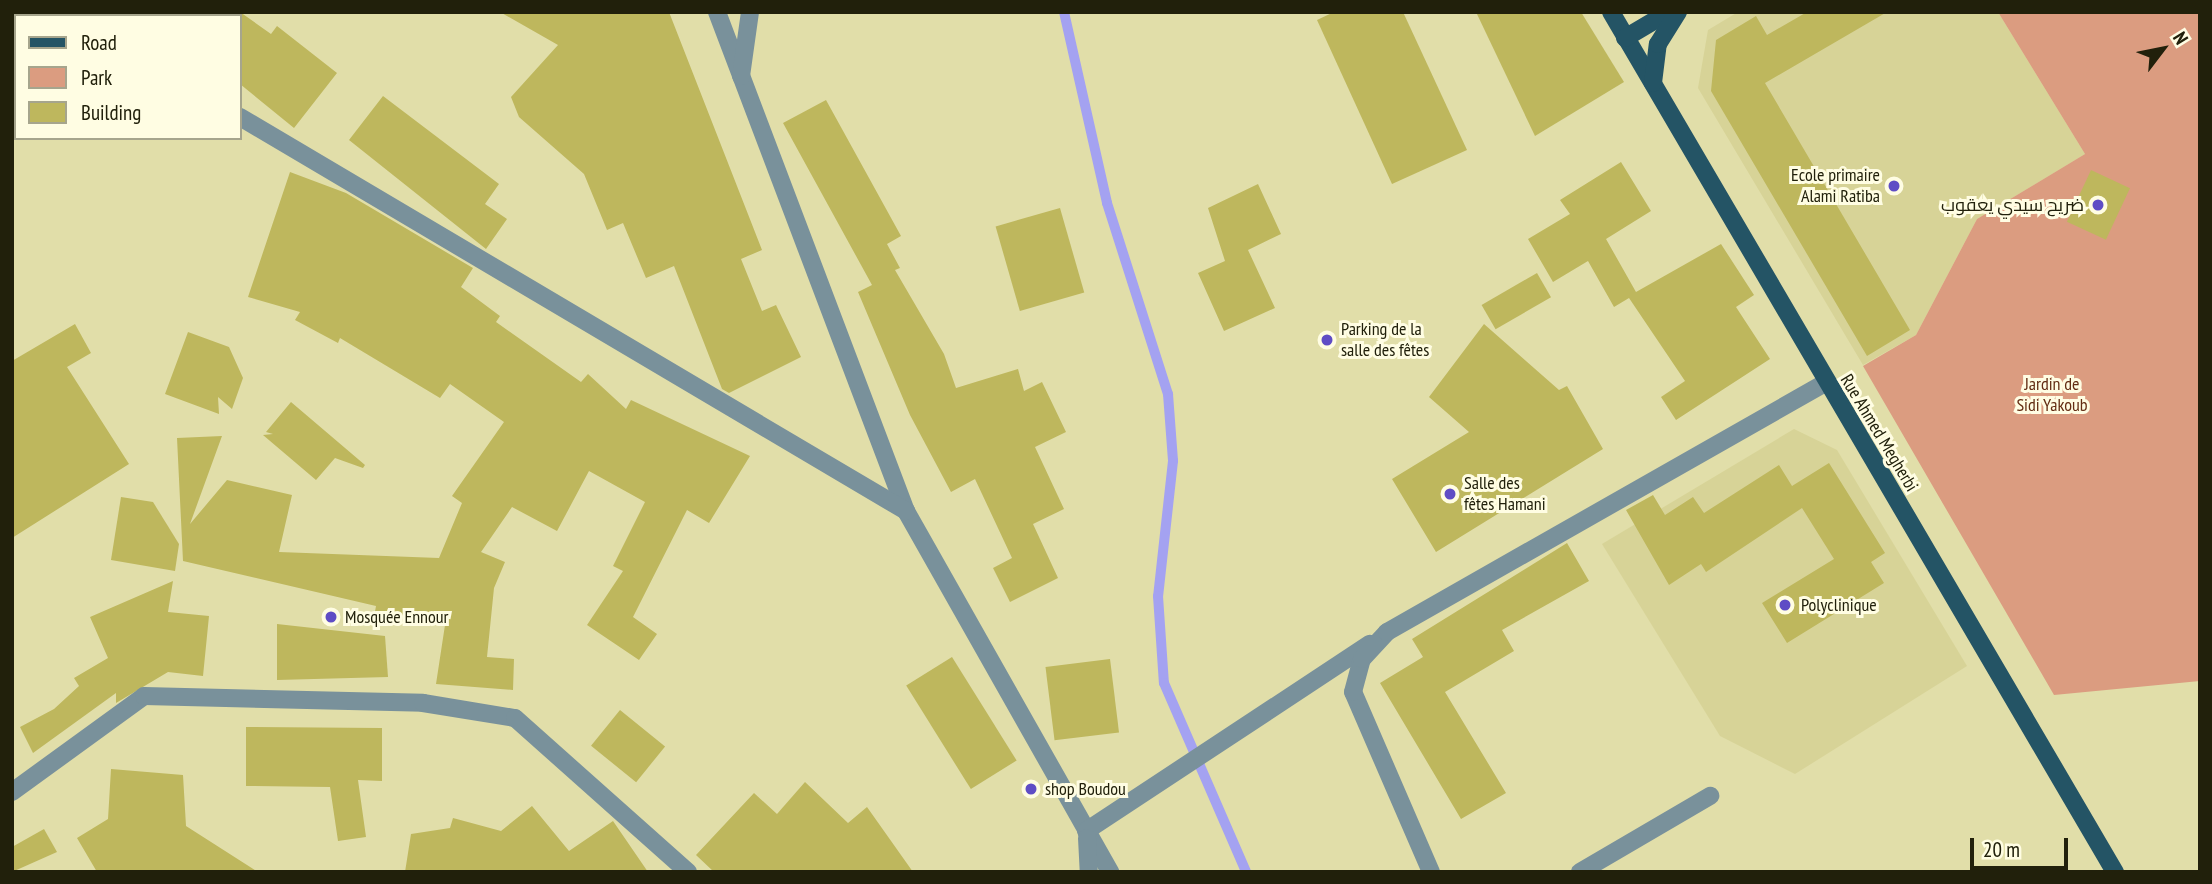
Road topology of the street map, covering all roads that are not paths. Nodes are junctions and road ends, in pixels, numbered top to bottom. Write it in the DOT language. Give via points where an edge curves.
graph roads {
  1 [pos="717,12"];
  2 [pos="750,12"];
  3 [pos="1611,12"];
  4 [pos="1669,12"];
  5 [pos="1678,12"];
  6 [pos="1625,38"];
  7 [pos="741,76"];
  8 [pos="1653,86"];
  9 [pos="242,118"];
  10 [pos="1825,383"];
  11 [pos="906,511"];
  12 [pos="1387,632"];
  13 [pos="12,792"];
  14 [pos="1710,796"];
  15 [pos="1086,831"];
  16 [pos="688,872"];
  17 [pos="1089,872"];
  18 [pos="1110,872"];
  19 [pos="1431,872"];
  20 [pos="1580,872"];
  21 [pos="2115,872"];
  1 -- 7 [label="street"];
  2 -- 7 [label="street"];
  3 -- 6 [label="main road, Rue Ahmed Megherbi"];
  4 -- 6 [label="main road"];
  5 -- 8 [label="main road" via="1658,44"];
  6 -- 8 [label="main road, Rue Ahmed Megherbi"];
  7 -- 11 [label="street"];
  8 -- 10 [label="main road, Rue Ahmed Megherbi"];
  9 -- 11 [label="street"];
  10 -- 12 [label="street"];
  10 -- 21 [label="main road, Rue Ahmed Megherbi"];
  11 -- 15 [label="street"];
  12 -- 15 [label="street"];
  12 -- 19 [label="street" via="1362,659 1353,692"];
  13 -- 16 [label="street" via="144,696 423,703 515,718"];
  14 -- 20 [label="street"];
  15 -- 17 [label="street"];
  15 -- 18 [label="street"];
}
